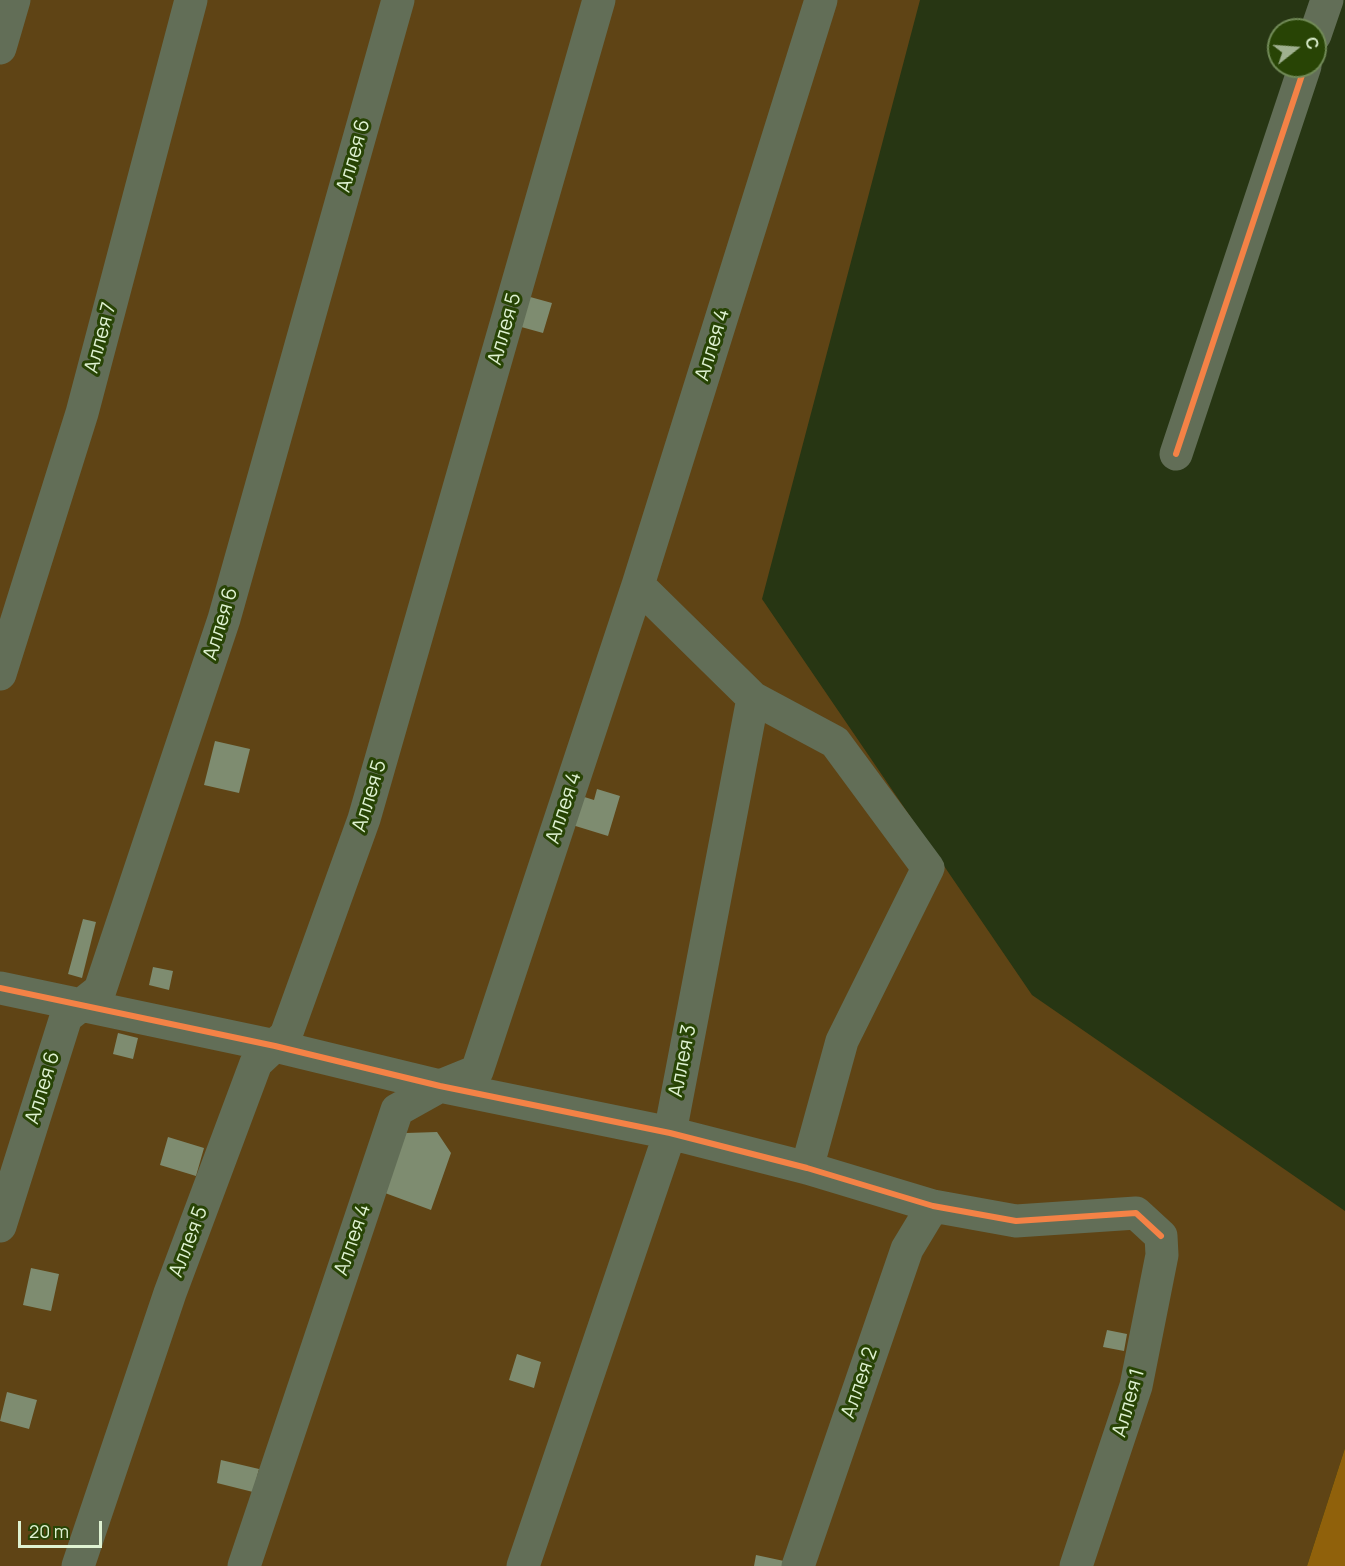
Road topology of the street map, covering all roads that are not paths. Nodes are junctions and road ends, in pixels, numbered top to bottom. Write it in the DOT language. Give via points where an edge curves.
graph roads {
  1 [pos="14,0"];
  2 [pos="191,0"];
  3 [pos="398,0"];
  4 [pos="599,0"];
  5 [pos="821,0"];
  6 [pos="1326,0"];
  7 [pos="1320,18"];
  8 [pos="0,48"];
  9 [pos="1301,78"];
  10 [pos="1176,454"];
  11 [pos="638,585"];
  12 [pos="0,674"];
  13 [pos="753,698"];
  14 [pos="0,987"];
  15 [pos="81,1005"];
  16 [pos="275,1046"];
  17 [pos="440,1086"];
  18 [pos="670,1133"];
  19 [pos="807,1168"];
  20 [pos="933,1206"];
  21 [pos="0,1226"];
  22 [pos="78,1566"];
  23 [pos="244,1566"];
  24 [pos="523,1566"];
  25 [pos="798,1566"];
  26 [pos="1076,1566"];
  1 -- 8 [label="street"];
  2 -- 12 [label="street, Аллея 7" via="82,413"];
  3 -- 15 [label="street, Аллея 6" via="224,619 99,990"];
  4 -- 16 [label="street, Аллея 5" via="364,819 286,1035"];
  5 -- 11 [label="street, Аллея 4"];
  6 -- 7 [label="street"];
  9 -- 10 [label="street"];
  11 -- 13 [label="street"];
  11 -- 17 [label="street, Аллея 4" via="477,1071"];
  13 -- 18 [label="street, Аллея 3"];
  13 -- 19 [label="street" via="835,742 928,868 842,1041"];
  14 -- 15 [label="street"];
  15 -- 16 [label="street"];
  15 -- 21 [label="street, Аллея 6" via="66,1017"];
  16 -- 17 [label="street"];
  16 -- 22 [label="street, Аллея 5" via="256,1063 170,1293"];
  17 -- 18 [label="street"];
  17 -- 23 [label="street, Аллея 4" via="397,1110"];
  18 -- 19 [label="street"];
  18 -- 24 [label="street, Аллея 3"];
  19 -- 20 [label="street"];
  20 -- 25 [label="street, Аллея 2" via="906,1249"];
  20 -- 26 [label="street, Аллея 1" via="1016,1221 1136,1213 1161,1236 1162,1255 1137,1386"];
}
